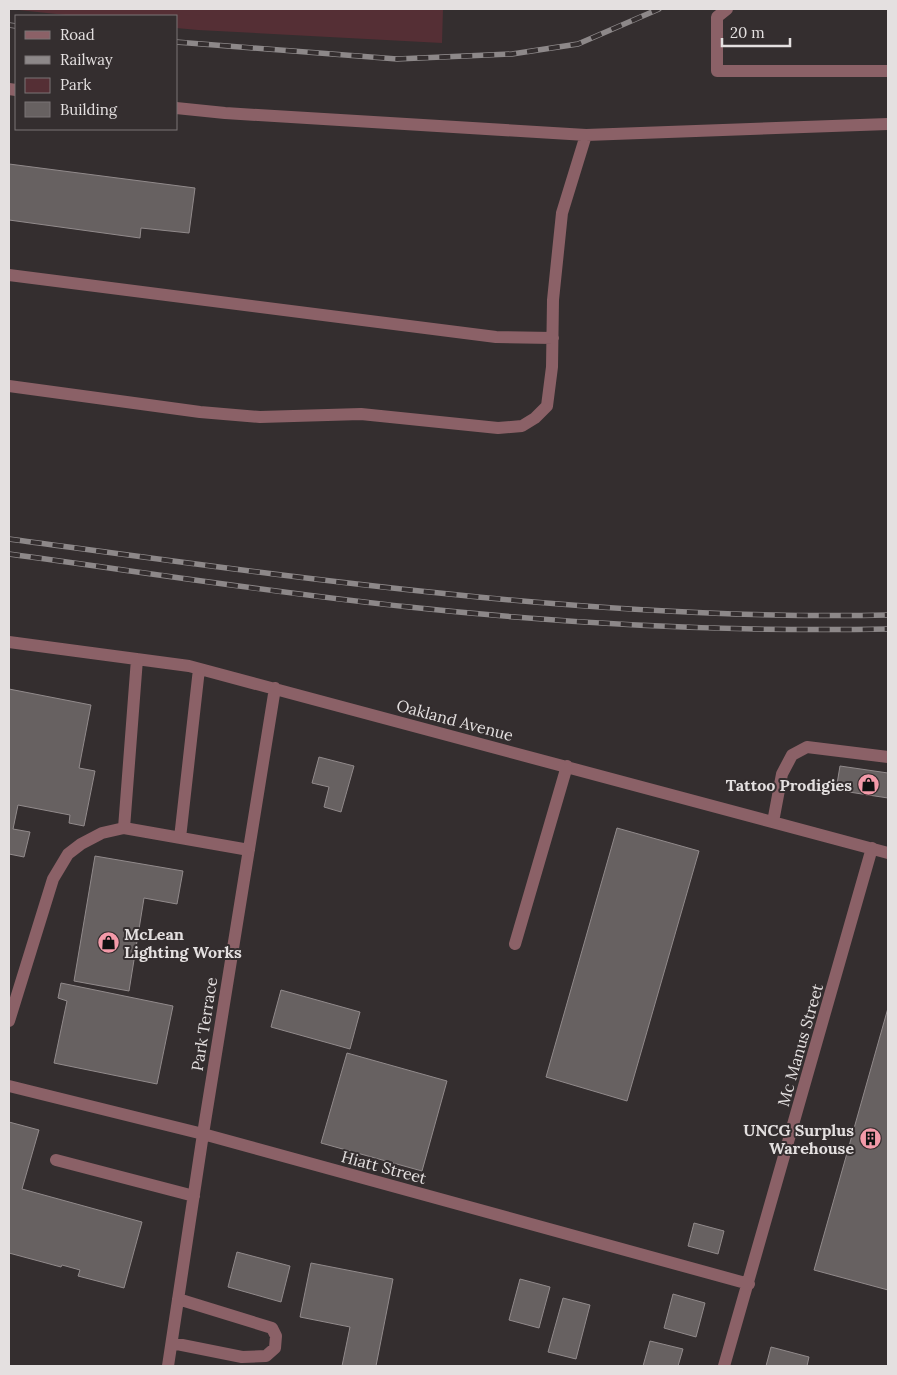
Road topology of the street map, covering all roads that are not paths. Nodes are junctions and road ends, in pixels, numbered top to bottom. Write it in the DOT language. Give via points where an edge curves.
graph roads {
  1 [pos="727,9"];
  2 [pos="888,71"];
  3 [pos="178,108"];
  4 [pos="888,124"];
  5 [pos="586,135"];
  6 [pos="9,275"];
  7 [pos="553,338"];
  8 [pos="9,386"];
  9 [pos="9,642"];
  10 [pos="137,659"];
  11 [pos="199,669"];
  12 [pos="275,688"];
  13 [pos="888,757"];
  14 [pos="567,766"];
  15 [pos="773,822"];
  16 [pos="124,828"];
  17 [pos="180,838"];
  18 [pos="872,848"];
  19 [pos="248,850"];
  20 [pos="888,853"];
  21 [pos="514,944"];
  22 [pos="9,1022"];
  23 [pos="9,1086"];
  24 [pos="203,1134"];
  25 [pos="56,1160"];
  26 [pos="194,1196"];
  27 [pos="750,1284"];
  28 [pos="178,1299"];
  29 [pos="172,1344"];
  30 [pos="168,1366"];
  31 [pos="724,1366"];
  1 -- 2 [label="street" via="717,17 717,70"];
  3 -- 5 [label="street"];
  4 -- 5 [label="street"];
  5 -- 7 [label="street" via="562,213 553,300"];
  6 -- 7 [label="street" via="496,337"];
  7 -- 8 [label="street" via="547,406 522,426 498,428 361,414 260,417"];
  9 -- 10 [label="street, Oakland Avenue"];
  10 -- 11 [label="street, Oakland Avenue"];
  10 -- 16 [label="street"];
  11 -- 12 [label="street, Oakland Avenue"];
  11 -- 17 [label="street"];
  12 -- 14 [label="street, Oakland Avenue"];
  12 -- 19 [label="street, Park Terrace"];
  13 -- 15 [label="street" via="807,747 792,755 782,774"];
  14 -- 15 [label="street, Oakland Avenue"];
  14 -- 21 [label="street"];
  15 -- 18 [label="street, Oakland Avenue"];
  16 -- 17 [label="street"];
  16 -- 22 [label="street" via="102,833 68,854 53,879"];
  17 -- 19 [label="street"];
  18 -- 20 [label="street, Oakland Avenue"];
  18 -- 27 [label="street, Mc Manus Street"];
  19 -- 24 [label="street, Park Terrace"];
  23 -- 24 [label="street, Hiatt Street"];
  24 -- 26 [label="street, Park Terrace"];
  24 -- 27 [label="street, Hiatt Street"];
  25 -- 26 [label="street"];
  26 -- 28 [label="street, Park Terrace"];
  27 -- 31 [label="street, Mc Manus Street"];
  28 -- 29 [label="street, Park Terrace"];
  28 -- 29 [label="street" via="272,1328 276,1336 275,1348 266,1356 242,1357"];
  29 -- 30 [label="street, Park Terrace"];
}
